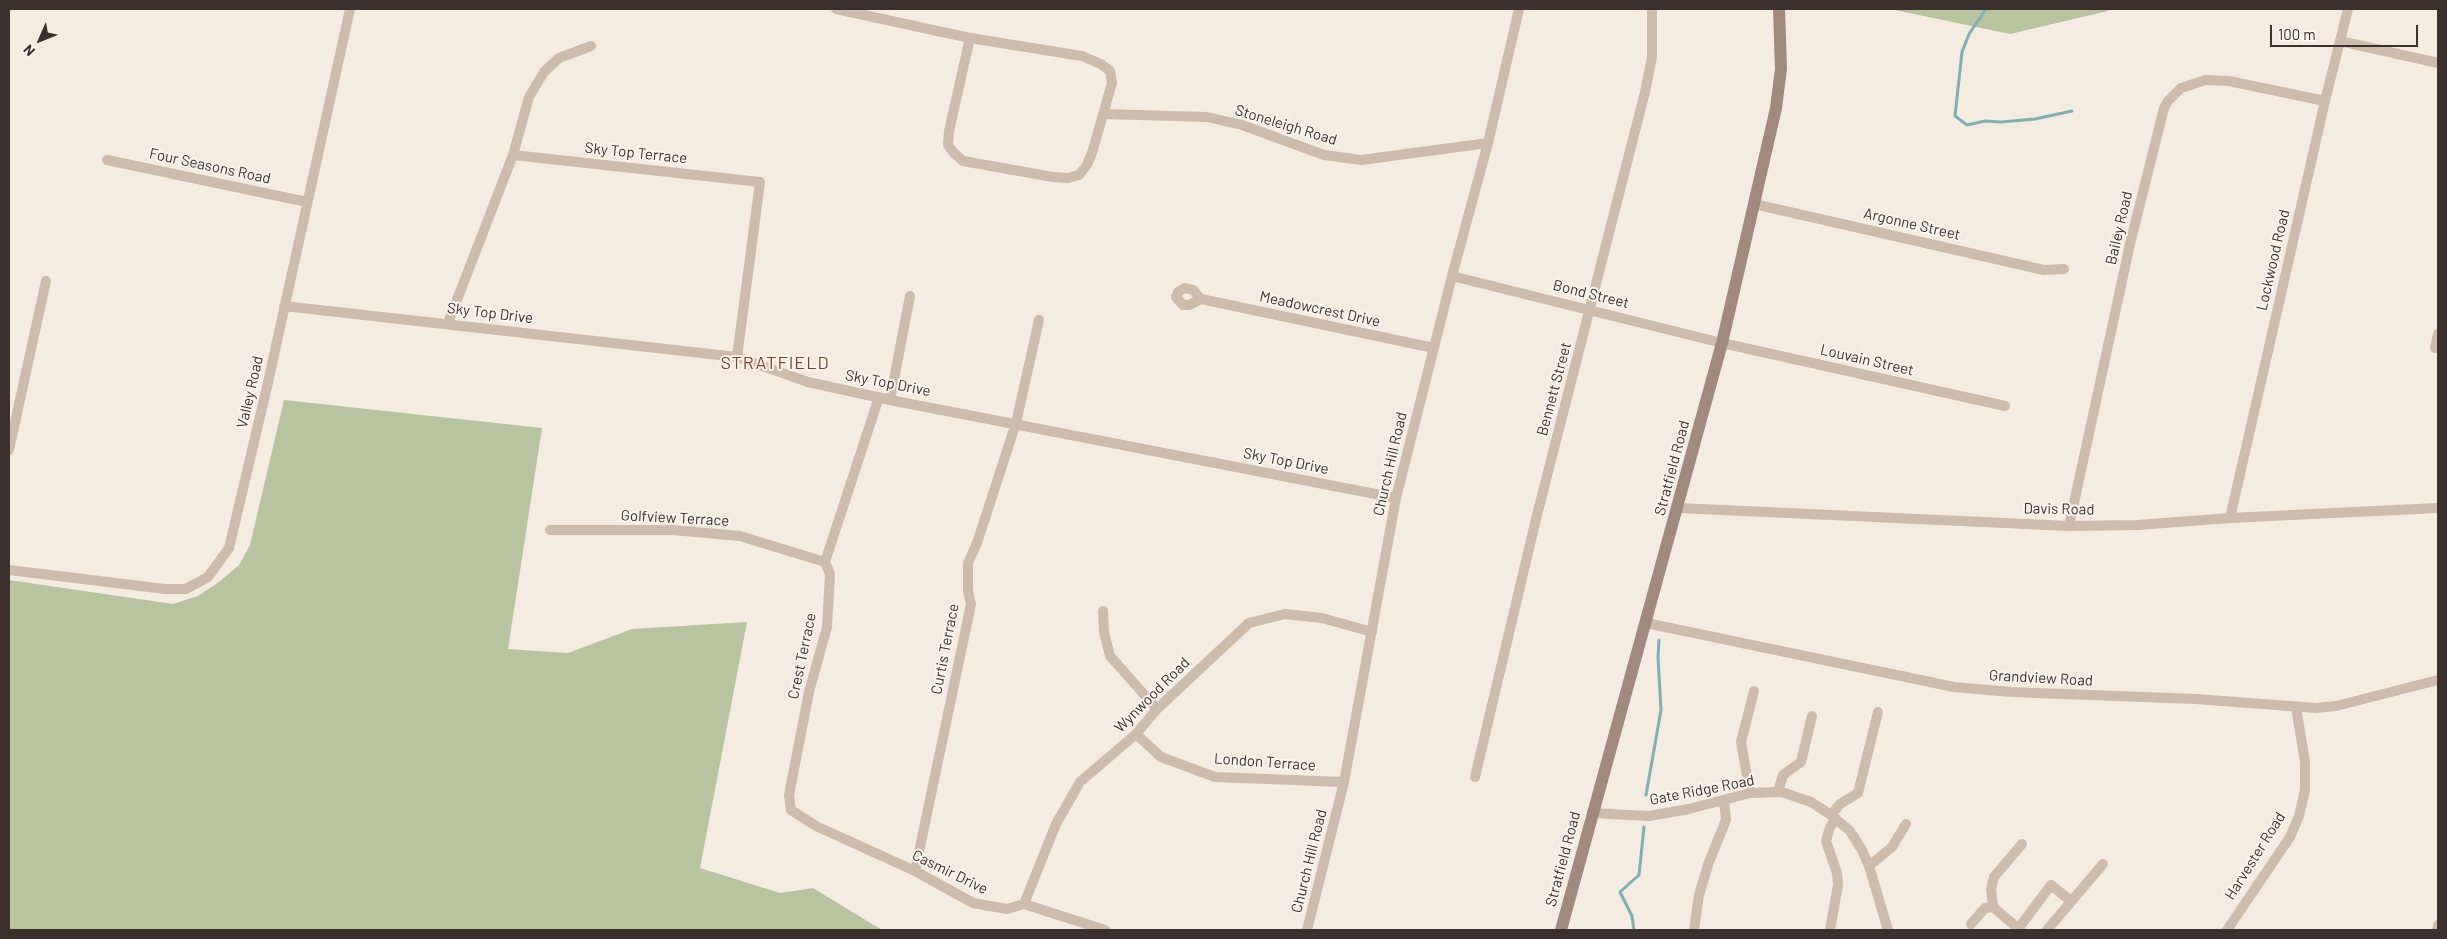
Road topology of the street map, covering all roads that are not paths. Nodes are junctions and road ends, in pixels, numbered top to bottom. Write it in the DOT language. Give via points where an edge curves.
graph roads {
  1 [pos="350,9"];
  2 [pos="836,9"];
  3 [pos="1519,9"];
  4 [pos="1652,9"];
  5 [pos="1779,9"];
  6 [pos="2348,9"];
  7 [pos="970,38"];
  8 [pos="2340,41"];
  9 [pos="591,46"];
  10 [pos="2438,64"];
  11 [pos="2325,101"];
  12 [pos="1104,114"];
  13 [pos="1488,143"];
  14 [pos="513,155"];
  15 [pos="107,160"];
  16 [pos="307,202"];
  17 [pos="1754,204"];
  18 [pos="2064,269"];
  19 [pos="1452,276"];
  20 [pos="46,280"];
  21 [pos="910,296"];
  22 [pos="1200,299"];
  23 [pos="284,306"];
  24 [pos="1590,309"];
  25 [pos="1039,320"];
  26 [pos="448,323"];
  27 [pos="2438,334"];
  28 [pos="1722,343"];
  29 [pos="1434,348"];
  30 [pos="2435,348"];
  31 [pos="737,356"];
  32 [pos="879,397"];
  33 [pos="890,400"];
  34 [pos="2005,406"];
  35 [pos="1016,423"];
  36 [pos="9,450"];
  37 [pos="1396,498"];
  38 [pos="1678,508"];
  39 [pos="2438,508"];
  40 [pos="2230,518"];
  41 [pos="2068,526"];
  42 [pos="550,530"];
  43 [pos="825,562"];
  44 [pos="9,570"];
  45 [pos="1103,611"];
  46 [pos="1646,623"];
  47 [pos="1372,632"];
  48 [pos="2438,680"];
  49 [pos="1754,691"];
  50 [pos="2296,707"];
  51 [pos="1157,709"];
  52 [pos="1878,712"];
  53 [pos="1812,716"];
  54 [pos="1136,734"];
  55 [pos="1475,776"];
  56 [pos="1344,782"];
  57 [pos="1778,792"];
  58 [pos="1750,793"];
  59 [pos="1724,801"];
  60 [pos="791,810"];
  61 [pos="1592,813"];
  62 [pos="1834,817"];
  63 [pos="1906,824"];
  64 [pos="2022,844"];
  65 [pos="2103,864"];
  66 [pos="1869,866"];
  67 [pos="915,871"];
  68 [pos="2071,901"];
  69 [pos="1024,904"];
  70 [pos="1994,906"];
  71 [pos="1971,924"];
  72 [pos="2438,925"];
  73 [pos="1105,930"];
  74 [pos="1307,930"];
  75 [pos="1561,930"];
  76 [pos="1694,930"];
  77 [pos="1830,930"];
  78 [pos="1888,930"];
  79 [pos="2019,930"];
  80 [pos="2047,930"];
  81 [pos="2227,930"];
  82 [pos="2437,930"];
  1 -- 16 [label="street, Valley Road"];
  2 -- 7 [label="street"];
  3 -- 13 [label="street, Church Hill Road"];
  4 -- 24 [label="street, Bennett Street" via="1652,57 1647,83"];
  5 -- 17 [label="main road, Stratfield Road" via="1781,69 1776,108"];
  6 -- 8 [label="street, Lockwood Road"];
  7 -- 12 [label="street" via="1082,56 1100,64 1110,71 1112,83"];
  7 -- 12 [label="street" via="948,145 963,161 1068,178 1079,174 1087,165"];
  8 -- 10 [label="street"];
  8 -- 11 [label="street, Lockwood Road"];
  9 -- 14 [label="street" via="559,58 544,72 529,97"];
  11 -- 40 [label="street, Lockwood Road"];
  11 -- 41 [label="street, Bailey Road" via="2229,81 2206,80 2181,88 2168,101 2130,244"];
  12 -- 13 [label="street, Stoneleigh Road" via="1207,117 1242,125 1324,154 1361,160"];
  13 -- 19 [label="street, Church Hill Road"];
  14 -- 26 [label="street"];
  14 -- 31 [label="street, Sky Top Terrace" via="760,182"];
  15 -- 16 [label="street, Four Seasons Road"];
  16 -- 23 [label="street, Valley Road"];
  17 -- 18 [label="street, Argonne Street" via="2044,270"];
  17 -- 28 [label="main road, Stratfield Road"];
  19 -- 24 [label="street, Bond Street"];
  19 -- 29 [label="street, Church Hill Road"];
  20 -- 36 [label="street"];
  21 -- 33 [label="street"];
  22 -- 29 [label="street, Meadowcrest Drive"];
  23 -- 26 [label="street, Sky Top Drive"];
  23 -- 44 [label="street, Valley Road" via="229,548 208,577 186,588 165,588"];
  24 -- 28 [label="street, Bond Street"];
  24 -- 55 [label="street, Bennett Street"];
  25 -- 35 [label="street, Curtis Terrace"];
  26 -- 31 [label="street, Sky Top Drive"];
  27 -- 30 [label="street"];
  28 -- 34 [label="street, Louvain Street"];
  28 -- 38 [label="main road, Stratfield Road"];
  29 -- 37 [label="street, Church Hill Road"];
  31 -- 32 [label="street, Sky Top Drive" via="808,382"];
  32 -- 33 [label="street, Sky Top Drive"];
  32 -- 43 [label="street, Crest Terrace"];
  33 -- 35 [label="street, Sky Top Drive"];
  35 -- 37 [label="street, Sky Top Drive"];
  35 -- 67 [label="street, Curtis Terrace" via="968,563 970,604"];
  37 -- 47 [label="street, Church Hill Road"];
  38 -- 41 [label="street, Davis Road"];
  38 -- 46 [label="main road, Stratfield Road"];
  39 -- 40 [label="street, Davis Road"];
  40 -- 41 [label="street, Davis Road"];
  42 -- 43 [label="street, Golfview Terrace" via="673,530 740,536"];
  43 -- 60 [label="street, Crest Terrace" via="830,574 826,627 789,795"];
  45 -- 51 [label="street" via="1110,656"];
  46 -- 50 [label="street, Grandview Road" via="1954,687"];
  46 -- 61 [label="main road, Stratfield Road"];
  47 -- 51 [label="street, Wynwood Road" via="1322,618 1285,614 1249,623"];
  47 -- 56 [label="street, Church Hill Road"];
  48 -- 50 [label="street, Grandview Road" via="2336,706"];
  49 -- 58 [label="street" via="1741,742"];
  50 -- 81 [label="street, Harvester Road" via="2305,762 2299,816 2290,837"];
  51 -- 54 [label="street, Wynwood Road"];
  52 -- 62 [label="street" via="1858,793 1840,804"];
  53 -- 57 [label="street" via="1801,762 1783,775"];
  54 -- 56 [label="street, London Terrace" via="1161,757 1215,777"];
  54 -- 69 [label="street, Wynwood Road" via="1080,782 1056,824"];
  56 -- 74 [label="street, Church Hill Road"];
  57 -- 58 [label="street, Gate Ridge Road"];
  57 -- 62 [label="street, Gate Ridge Road" via="1811,802"];
  58 -- 59 [label="street, Gate Ridge Road"];
  59 -- 61 [label="street, Gate Ridge Road" via="1649,816"];
  59 -- 76 [label="street" via="1726,820 1699,895"];
  60 -- 67 [label="street, Casmir Drive" via="816,826"];
  61 -- 75 [label="main road, Stratfield Road"];
  62 -- 66 [label="street, Gate Ridge Road" via="1850,831"];
  62 -- 77 [label="street" via="1826,841 1838,885"];
  63 -- 66 [label="street" via="1892,847"];
  64 -- 70 [label="street" via="1994,877 1991,889"];
  65 -- 68 [label="street"];
  66 -- 78 [label="street, Gate Ridge Road"];
  67 -- 69 [label="street, Casmir Drive" via="973,903 1007,909"];
  68 -- 79 [label="street" via="2051,885"];
  68 -- 80 [label="street"];
  69 -- 73 [label="street, Casmir Drive"];
  70 -- 71 [label="street" via="1985,908"];
  70 -- 79 [label="street"];
  72 -- 82 [label="street"];
}
